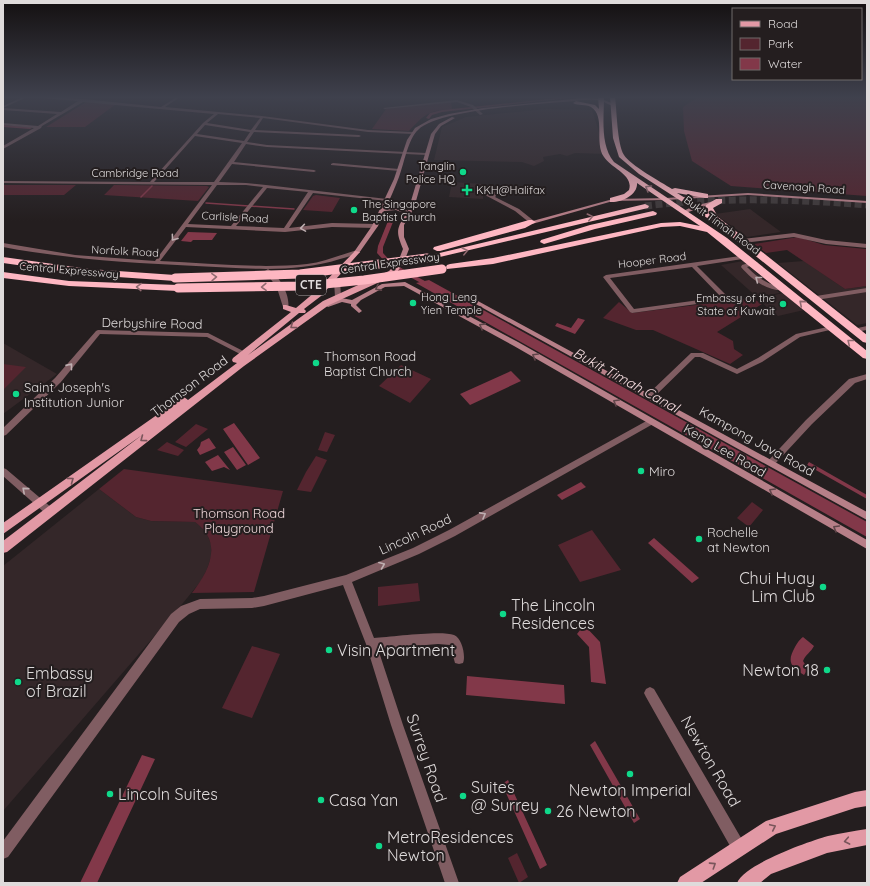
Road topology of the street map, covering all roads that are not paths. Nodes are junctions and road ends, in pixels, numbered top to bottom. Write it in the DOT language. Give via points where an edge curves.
graph roads {
  1 [pos="20,138"];
  2 [pos="192,138"];
  3 [pos="215,138"];
  4 [pos="247,138"];
  5 [pos="338,138"];
  6 [pos="410,138"];
  7 [pos="432,138"];
  8 [pos="602,138"];
  9 [pos="616,138"];
  10 [pos="357,140"];
  11 [pos="244,143"];
  12 [pos="3,148"];
  13 [pos="350,150"];
  14 [pos="405,153"];
  15 [pos="426,154"];
  16 [pos="231,163"];
  17 [pos="333,164"];
  18 [pos="399,170"];
  19 [pos="314,171"];
  20 [pos="631,177"];
  21 [pos="3,182"];
  22 [pos="151,183"];
  23 [pos="215,183"];
  24 [pos="266,186"];
  25 [pos="663,186"];
  26 [pos="311,192"];
  27 [pos="740,194"];
  28 [pos="493,196"];
  29 [pos="705,196"];
  30 [pos="681,198"];
  31 [pos="666,199"];
  32 [pos="387,200"];
  33 [pos="613,200"];
  34 [pos="719,201"];
  35 [pos="867,202"];
  36 [pos="645,206"];
  37 [pos="696,207"];
  38 [pos="383,210"];
  39 [pos="683,212"];
  40 [pos="408,213"];
  41 [pos="653,213"];
  42 [pos="715,219"];
  43 [pos="532,222"];
  44 [pos="184,225"];
  45 [pos="661,225"];
  46 [pos="375,226"];
  47 [pos="233,227"];
  48 [pos="285,230"];
  49 [pos="717,235"];
  50 [pos="743,241"];
  51 [pos="3,245"];
  52 [pos="867,246"];
  53 [pos="357,252"];
  54 [pos="428,254"];
  55 [pos="747,257"];
  56 [pos="3,260"];
  57 [pos="156,263"];
  58 [pos="318,263"];
  59 [pos="400,264"];
  60 [pos="248,266"];
  61 [pos="694,266"];
  62 [pos="446,268"];
  63 [pos="3,275"];
  64 [pos="867,290"];
  65 [pos="465,296"];
  66 [pos="338,297"];
  67 [pos="816,298"];
  68 [pos="359,299"];
  69 [pos="286,307"];
  70 [pos="359,310"];
  71 [pos="298,311"];
  72 [pos="315,311"];
  73 [pos="287,321"];
  74 [pos="832,328"];
  75 [pos="867,328"];
  76 [pos="855,330"];
  77 [pos="867,340"];
  78 [pos="244,353"];
  79 [pos="867,356"];
  80 [pos="867,376"];
  81 [pos="649,397"];
  82 [pos="650,422"];
  83 [pos="3,433"];
  84 [pos="770,462"];
  85 [pos="3,471"];
  86 [pos="40,503"];
  87 [pos="49,512"];
  88 [pos="867,516"];
  89 [pos="3,529"];
  90 [pos="867,545"];
  91 [pos="3,548"];
  92 [pos="346,580"];
  93 [pos="371,644"];
  94 [pos="458,659"];
  95 [pos="650,693"];
  96 [pos="867,798"];
  97 [pos="867,837"];
  98 [pos="739,848"];
  99 [pos="3,852"];
  100 [pos="452,883"];
  101 [pos="686,883"];
  102 [pos="746,883"];
  1 -- 12 [label="street"];
  2 -- 22 [label="street"];
  3 -- 11 [label="street"];
  4 -- 11 [label="street, Carlisle Road"];
  5 -- 10 [label="street"];
  6 -- 14 [label="main road"];
  7 -- 15 [label="main road"];
  8 -- 20 [label="highway, Bukit Timah Road" via="604,151 612,163"];
  9 -- 25 [label="highway, Bukit Timah Road" via="621,156"];
  10 -- 13 [label="street"];
  11 -- 13 [label="street"];
  11 -- 16 [label="street, Carlisle Road"];
  13 -- 14 [label="street"];
  14 -- 15 [label="street"];
  14 -- 18 [label="main road"];
  15 -- 40 [label="main road" via="412,208"];
  16 -- 19 [label="street"];
  16 -- 23 [label="street, Carlisle Road"];
  17 -- 18 [label="street"];
  18 -- 32 [label="main road"];
  31 -- 20 [label="highway, Bukit Timah Road, one-way"];
  20 -- 33 [label="highway" via="634,189 629,194"];
  21 -- 22 [label="street, Cambridge Road"];
  22 -- 23 [label="street, Cambridge Road"];
  23 -- 24 [label="street, Cambridge Road"];
  23 -- 44 [label="street, Carlisle Road"];
  24 -- 26 [label="street, Cambridge Road"];
  24 -- 47 [label="street"];
  25 -- 29 [label="highway"];
  25 -- 30 [label="highway, Bukit Timah Road"];
  26 -- 32 [label="street, Cambridge Road"];
  26 -- 48 [label="street"];
  27 -- 29 [label="main road, Cavenagh Road"];
  27 -- 34 [label="main road, Cavenagh Road"];
  27 -- 35 [label="main road, Cavenagh Road"];
  28 -- 43 [label="street"];
  29 -- 30 [label="main road, Cavenagh Road"];
  30 -- 31 [label="main road, Cavenagh Road"];
  30 -- 37 [label="highway, Bukit Timah Road"];
  31 -- 33 [label="main road, Cavenagh Road"];
  31 -- 39 [label="highway, Bukit Timah Road"];
  32 -- 38 [label="main road"];
  33 -- 43 [label="main road, Cavenagh Road"];
  34 -- 37 [label="main road, Cavenagh Road"];
  34 -- 42 [label="highway" via="709,207"];
  54 -- 36 [label="highway, Central Expressway / CTE, one-way" via="464,251 590,217"];
  37 -- 39 [label="main road, Cavenagh Road"];
  37 -- 42 [label="highway, Bukit Timah Road"];
  38 -- 40 [label="main road" via="393,208"];
  38 -- 46 [label="main road"];
  39 -- 45 [label="highway"];
  39 -- 49 [label="highway, Bukit Timah Road"];
  40 -- 59 [label="main road" via="400,231 406,249"];
  41 -- 62 [label="highway, Central Expressway / CTE" via="598,225"];
  42 -- 50 [label="highway, Bukit Timah Road"];
  43 -- 54 [label="highway"];
  44 -- 47 [label="street, Carlisle Road"];
  44 -- 57 [label="street, Carlisle Road, one-way"];
  45 -- 49 [label="highway" via="680,224"];
  45 -- 62 [label="highway" via="493,261"];
  46 -- 48 [label="street, one-way" via="332,225"];
  46 -- 53 [label="main road"];
  47 -- 48 [label="street, Carlisle Road"];
  49 -- 55 [label="highway, Bukit Timah Road"];
  50 -- 52 [label="street" via="794,235 833,243"];
  50 -- 67 [label="highway, Bukit Timah Road"];
  51 -- 57 [label="street, Norfolk Road" via="66,257"];
  53 -- 58 [label="street, Norfolk Road"];
  53 -- 71 [label="main road, Thomson Road" via="318,294"];
  56 -- 54 [label="highway, Central Expressway / CTE, one-way, bridge" via="87,273 175,278 300,274 369,266"];
  55 -- 61 [label="street, Hooper Road"];
  74 -- 55 [label="highway, Bukit Timah Road, one-way"];
  57 -- 60 [label="street, Norfolk Road"];
  58 -- 60 [label="street, Norfolk Road" via="301,266"];
  58 -- 66 [label="street" via="337,280"];
  59 -- 66 [label="main road, Thomson Road" via="392,273"];
  60 -- 69 [label="street, Norfolk Road" via="263,268 270,272 284,295"];
  61 -- 61 [label="street, Hooper Road" via="726,298 632,310 606,278"];
  62 -- 63 [label="highway, Central Expressway / CTE, one-way, bridge" via="331,283 178,288 72,285"];
  64 -- 67 [label="street"];
  65 -- 81 [label="main road, Kampong Java Road"];
  66 -- 72 [label="main road, Thomson Road"];
  67 -- 76 [label="highway, Bukit Timah Road"];
  68 -- 70 [label="main road" via="353,305"];
  68 -- 72 [label="main road, Keng Lee Road" via="351,302 337,301"];
  82 -- 68 [label="main road, Keng Lee Road, one-way" via="405,284 384,285"];
  69 -- 71 [label="main road"];
  69 -- 73 [label="main road"];
  71 -- 72 [label="main road"];
  71 -- 73 [label="main road, Thomson Road"];
  72 -- 87 [label="main road, Thomson Road, one-way" via="241,364"];
  73 -- 78 [label="main road, Thomson Road"];
  79 -- 74 [label="highway, Bukit Timah Road, one-way"];
  74 -- 81 [label="street" via="798,335 737,372 695,354"];
  75 -- 76 [label="street"];
  76 -- 77 [label="highway, Bukit Timah Road"];
  83 -- 78 [label="street, Derbyshire Road, one-way" via="64,374 98,332 208,335"];
  86 -- 78 [label="main road, Thomson Road, one-way" via="189,397"];
  80 -- 84 [label="street" via="852,381"];
  81 -- 84 [label="main road, Kampong Java Road"];
  90 -- 82 [label="main road, Keng Lee Road, one-way"];
  92 -- 82 [label="street, Lincoln Road, one-way" via="416,551"];
  84 -- 88 [label="main road, Kampong Java Road"];
  86 -- 85 [label="street, one-way"];
  86 -- 87 [label="street"];
  86 -- 89 [label="main road, Thomson Road"];
  87 -- 91 [label="main road, Thomson Road"];
  92 -- 93 [label="street, Surrey Road"];
  92 -- 99 [label="street, Lincoln Road" via="264,601 193,606 175,618"];
  93 -- 94 [label="street" via="453,640 457,647"];
  93 -- 100 [label="street, Surrey Road"];
  95 -- 98 [label="street, Newton Road"];
  98 -- 96 [label="main road, one-way" via="772,827"];
  97 -- 102 [label="main road, one-way" via="827,845 766,868"];
  101 -- 98 [label="main road, one-way"];
}
